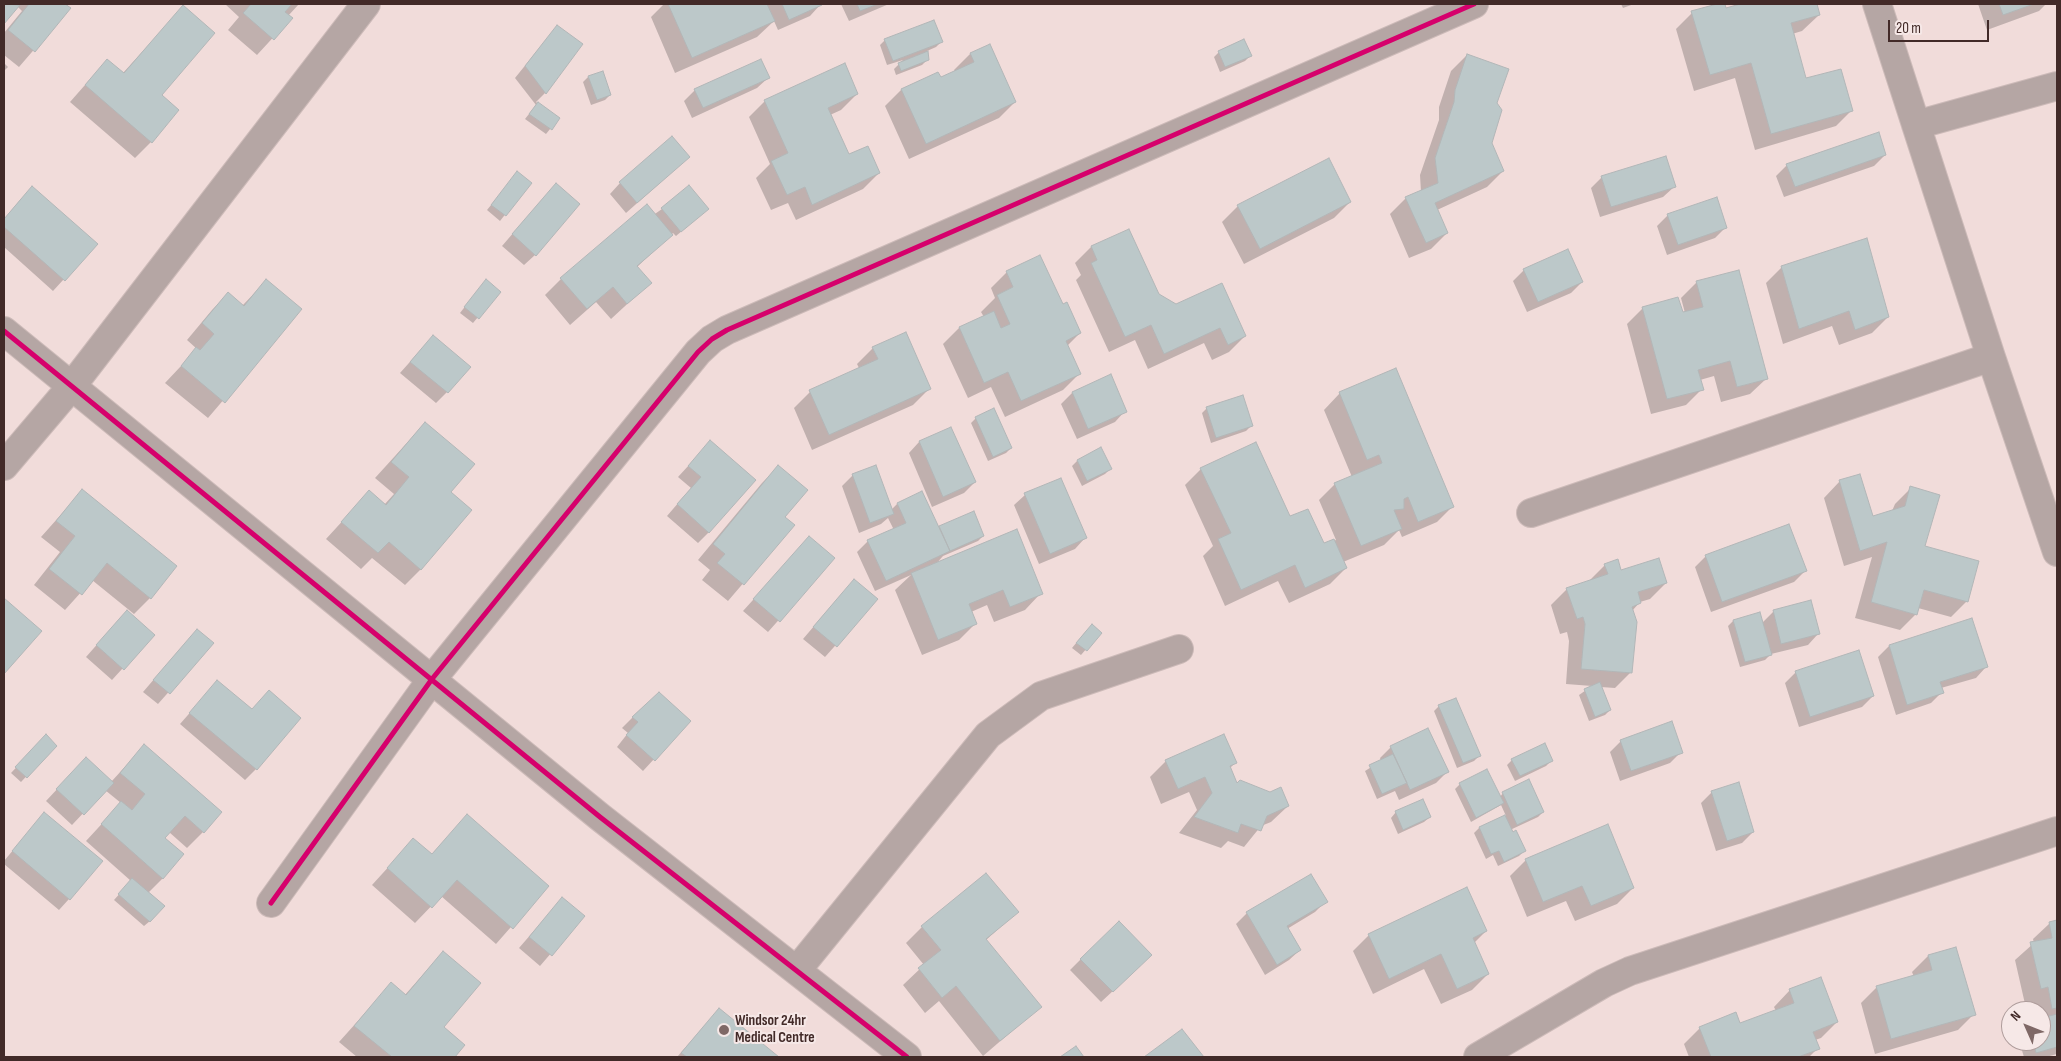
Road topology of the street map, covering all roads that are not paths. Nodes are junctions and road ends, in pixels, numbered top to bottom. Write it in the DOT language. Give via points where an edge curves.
graph roads {
  1 [pos="366,4"];
  2 [pos="1474,4"];
  3 [pos="1877,4"];
  4 [pos="2057,86"];
  5 [pos="1916,125"];
  6 [pos="4,330"];
  7 [pos="1991,357"];
  8 [pos="71,386"];
  9 [pos="4,466"];
  10 [pos="1531,514"];
  11 [pos="2057,552"];
  12 [pos="1179,649"];
  13 [pos="432,679"];
  14 [pos="2057,831"];
  15 [pos="271,903"];
  16 [pos="797,970"];
  17 [pos="907,1057"];
  18 [pos="1478,1057"];
  1 -- 8 [label="street"];
  2 -- 13 [label="street" via="720,335 698,352"];
  3 -- 5 [label="street"];
  4 -- 5 [label="street"];
  5 -- 7 [label="street"];
  6 -- 8 [label="street"];
  7 -- 10 [label="street"];
  7 -- 11 [label="street"];
  8 -- 9 [label="street"];
  8 -- 13 [label="street"];
  12 -- 16 [label="street" via="1041,696 988,735"];
  13 -- 15 [label="street"];
  13 -- 16 [label="street" via="600,817"];
  14 -- 18 [label="street" via="1630,971"];
  16 -- 17 [label="street"];
}
